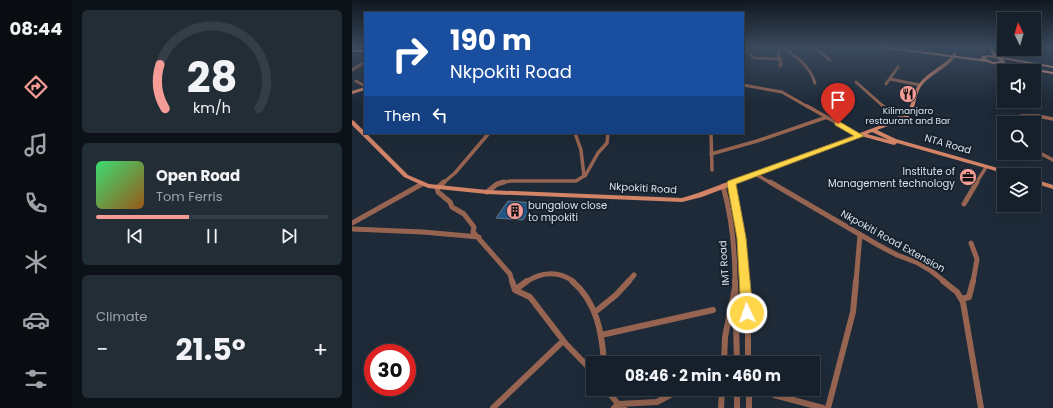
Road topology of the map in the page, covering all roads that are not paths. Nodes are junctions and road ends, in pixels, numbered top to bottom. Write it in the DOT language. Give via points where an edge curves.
graph roads {
  1 [pos="806,66"];
  2 [pos="941,66"];
  3 [pos="1015,66"];
  4 [pos="898,68"];
  5 [pos="1053,73"];
  6 [pos="890,79"];
  7 [pos="356,81"];
  8 [pos="856,82"];
  9 [pos="815,83"];
  10 [pos="886,84"];
  11 [pos="744,85"];
  12 [pos="920,85"];
  13 [pos="364,86"];
  14 [pos="364,87"];
  15 [pos="352,93"];
  16 [pos="826,117"];
  17 [pos="1041,117"];
  18 [pos="905,118"];
  19 [pos="1053,119"];
  20 [pos="352,122"];
  21 [pos="874,131"];
  22 [pos="489,134"];
  23 [pos="575,134"];
  24 [pos="608,134"];
  25 [pos="711,134"];
  26 [pos="861,136"];
  27 [pos="711,154"];
  28 [pos="1041,154"];
  29 [pos="1053,160"];
  30 [pos="985,169"];
  31 [pos="997,169"];
  32 [pos="712,170"];
  33 [pos="997,173"];
  34 [pos="755,174"];
  35 [pos="584,176"];
  36 [pos="731,183"];
  37 [pos="1041,183"];
  38 [pos="422,184"];
  39 [pos="723,186"];
  40 [pos="1041,187"];
  41 [pos="1053,187"];
  42 [pos="437,188"];
  43 [pos="1053,191"];
  44 [pos="487,192"];
  45 [pos="964,204"];
  46 [pos="352,223"];
  47 [pos="352,229"];
  48 [pos="860,235"];
  49 [pos="479,237"];
  50 [pos="971,242"];
  51 [pos="634,276"];
  52 [pos="736,282"];
  53 [pos="514,290"];
  54 [pos="962,299"];
  55 [pos="713,310"];
  56 [pos="595,312"];
  57 [pos="601,334"];
  58 [pos="563,341"];
  59 [pos="603,356"];
  60 [pos="725,356"];
  61 [pos="738,356"];
  62 [pos="748,356"];
  63 [pos="586,365"];
  64 [pos="612,396"];
  65 [pos="668,396"];
  66 [pos="722,396"];
  67 [pos="737,396"];
  68 [pos="749,396"];
  69 [pos="778,396"];
  70 [pos="619,407"];
  71 [pos="492,408"];
  72 [pos="721,408"];
  73 [pos="737,408"];
  74 [pos="749,408"];
  75 [pos="823,408"];
  76 [pos="828,408"];
  77 [pos="981,408"];
  1 -- 9 [label="street"];
  2 -- 12 [label="main road"];
  3 -- 5 [label="main road"];
  4 -- 6 [label="street"];
  6 -- 10 [label="street"];
  6 -- 12 [label="street"];
  7 -- 13 [label="street"];
  8 -- 18 [label="street" via="888,110"];
  11 -- 16 [label="street" via="782,92"];
  12 -- 18 [label="main road" via="915,94 912,111"];
  14 -- 15 [label="main road"];
  16 -- 26 [label="street"];
  16 -- 27 [label="street"];
  17 -- 19 [label="street"];
  18 -- 21 [label="main road, Nkpokiti Road"];
  20 -- 38 [label="main road, Nkpokiti Road" via="406,176"];
  21 -- 26 [label="main road, Nkpokiti Road"];
  21 -- 31 [label="main road, NTA Road" via="894,140"];
  22 -- 42 [label="street" via="455,173"];
  23 -- 35 [label="street" via="581,150"];
  24 -- 35 [label="street" via="607,143"];
  25 -- 27 [label="street"];
  26 -- 30 [label="main road, NTA Road"];
  26 -- 34 [label="main road, Nkpokiti Road"];
  27 -- 32 [label="street"];
  28 -- 29 [label="street"];
  30 -- 33 [label="main road, NTA Road"];
  30 -- 45 [label="street"];
  34 -- 36 [label="main road, Nkpokiti Road"];
  34 -- 48 [label="street, Nkpokiti Road Extension"];
  35 -- 44 [label="street" via="576,181 528,180 500,183"];
  36 -- 39 [label="main road, Nkpokiti Road"];
  36 -- 62 [label="street, IMT Road" via="742,238"];
  37 -- 41 [label="main road"];
  38 -- 42 [label="main road, Nkpokiti Road"];
  38 -- 46 [label="street"];
  39 -- 44 [label="main road, Nkpokiti Road" via="700,196 682,200"];
  39 -- 52 [label="street, IMT Road" via="730,211"];
  40 -- 43 [label="main road"];
  42 -- 44 [label="main road, Nkpokiti Road"];
  42 -- 49 [label="street" via="452,207 464,214 474,228 473,232"];
  47 -- 49 [label="street"];
  48 -- 54 [label="street, Nkpokiti Road Extension" via="895,254 918,262 957,292"];
  48 -- 76 [label="street" via="853,312"];
  49 -- 53 [label="street" via="510,274"];
  50 -- 54 [label="street" via="977,259 971,292 968,297"];
  51 -- 56 [label="street"];
  52 -- 60 [label="street"];
  52 -- 61 [label="street, IMT Road"];
  53 -- 56 [label="street" via="532,278 553,274 566,275 576,283"];
  53 -- 58 [label="street" via="530,298"];
  54 -- 77 [label="street"];
  55 -- 57 [label="street"];
  56 -- 57 [label="street"];
  57 -- 59 [label="street"];
  58 -- 63 [label="street"];
  58 -- 71 [label="street"];
  64 -- 70 [label="street"];
  65 -- 70 [label="street" via="657,402"];
  66 -- 72 [label="street"];
  67 -- 73 [label="street"];
  68 -- 74 [label="street"];
  69 -- 75 [label="street"];
}
